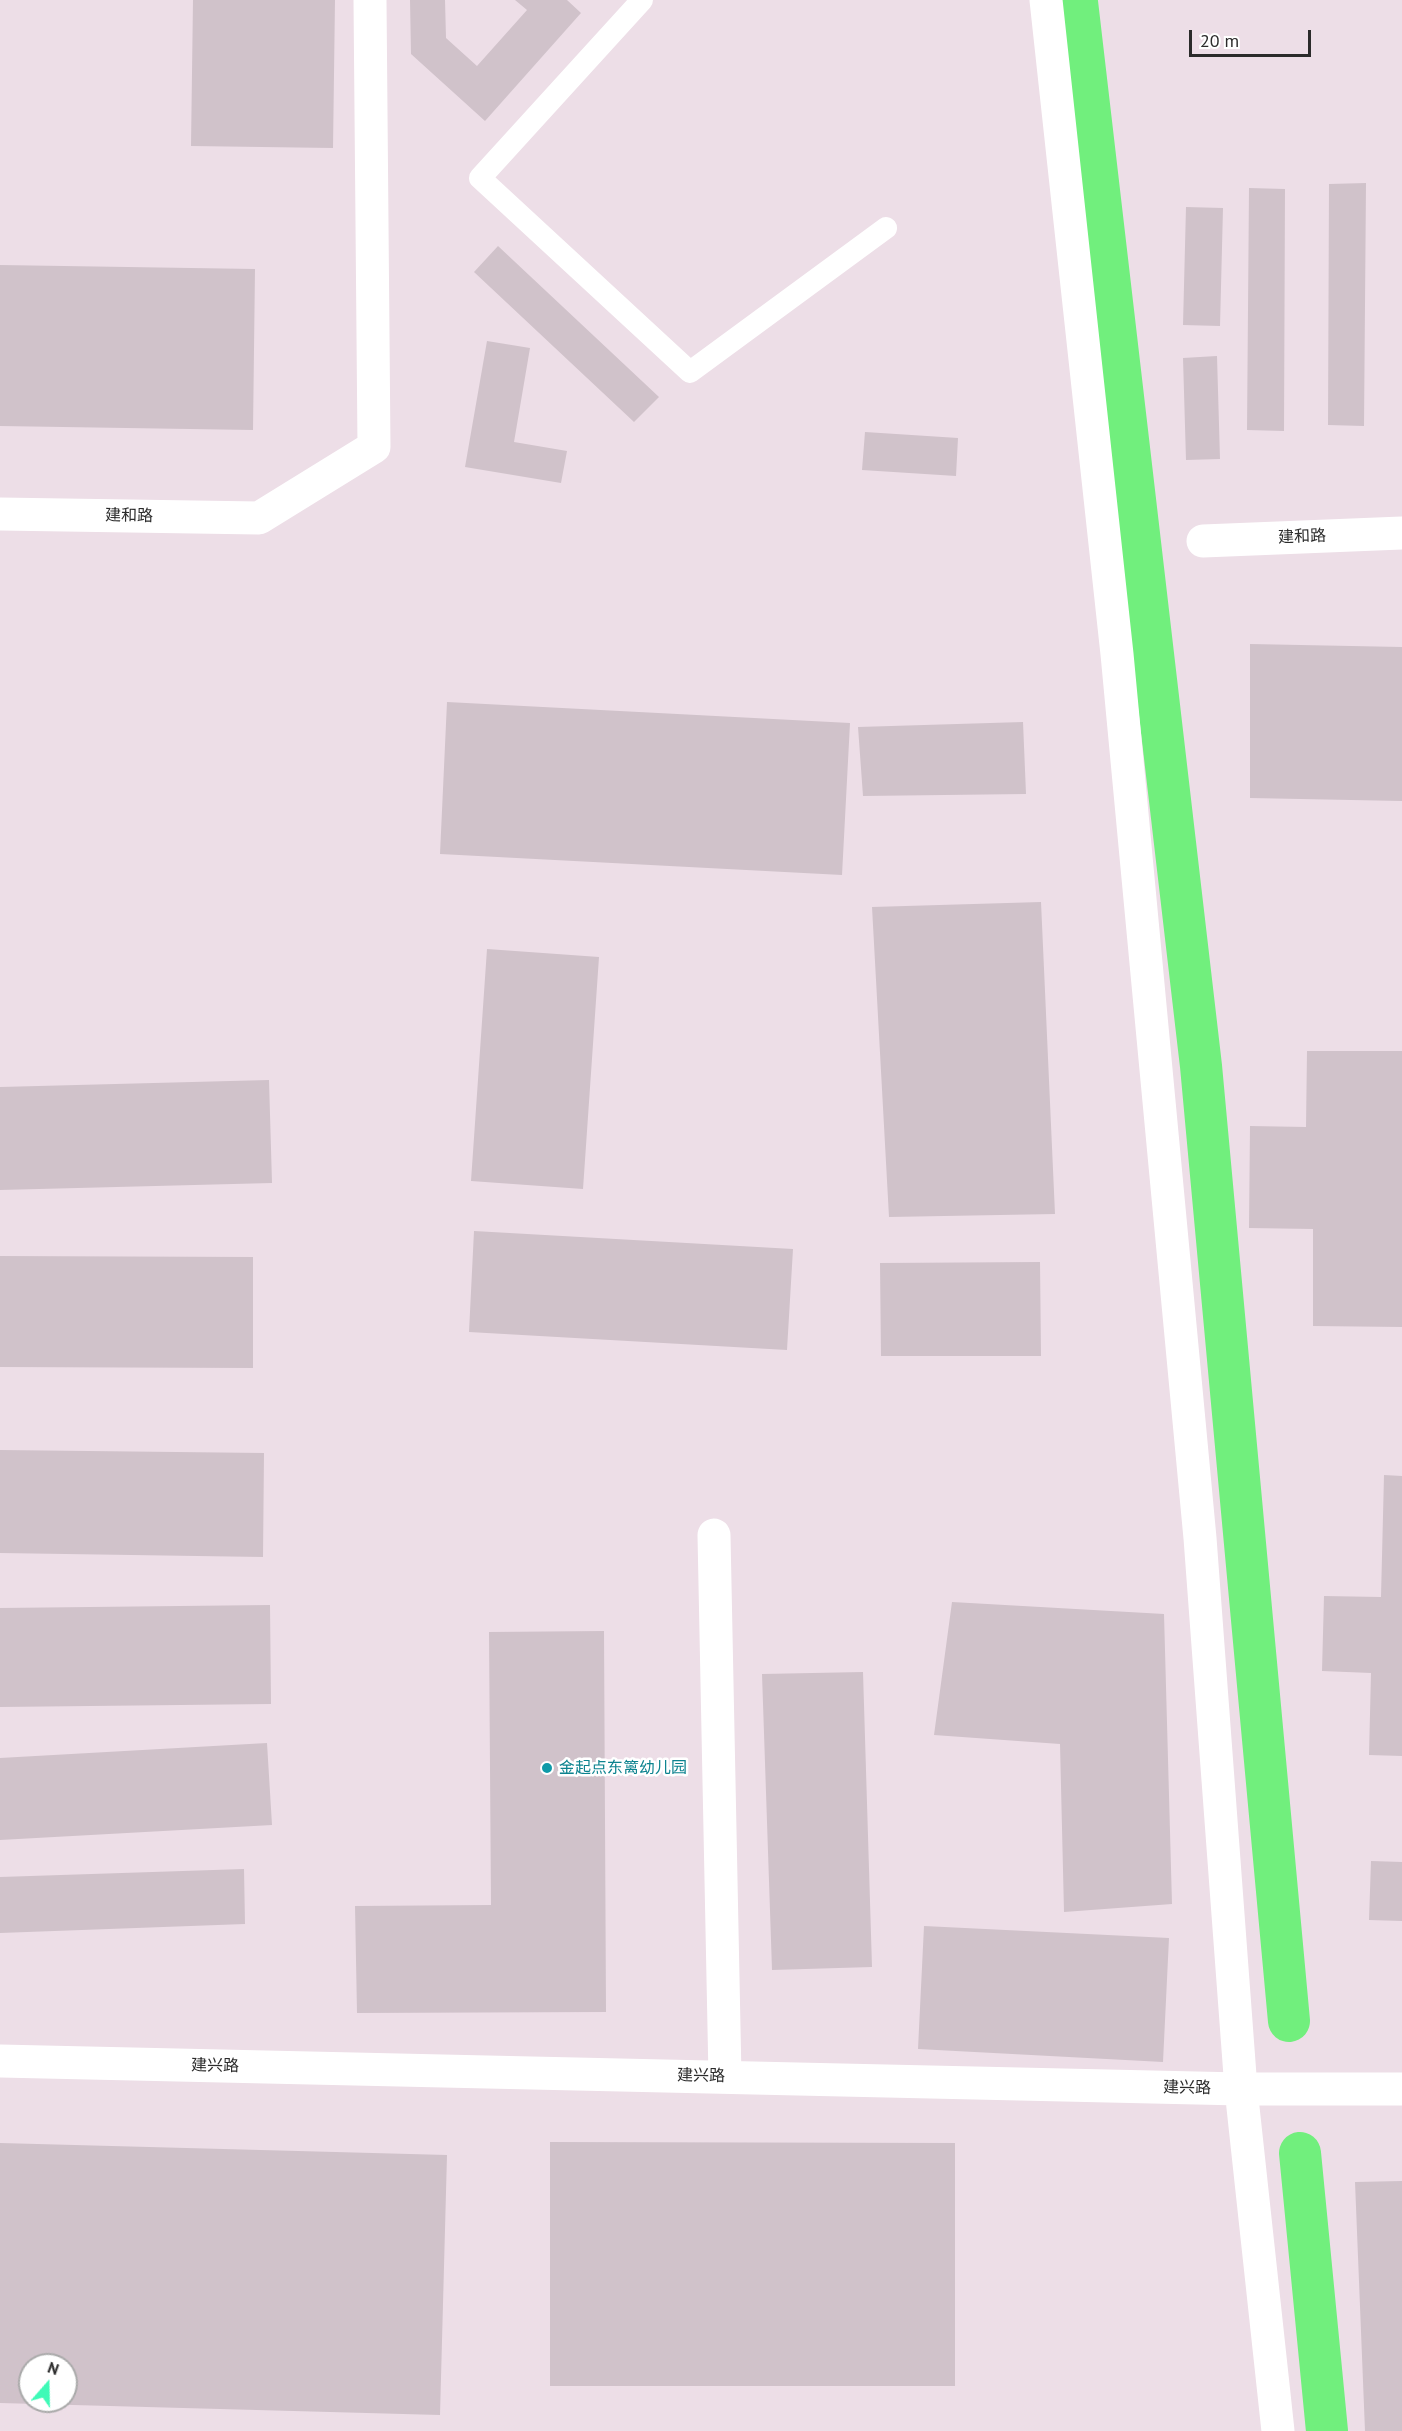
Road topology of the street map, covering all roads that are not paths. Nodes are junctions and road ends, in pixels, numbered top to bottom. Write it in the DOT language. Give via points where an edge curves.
graph roads {
  1 [pos="370,0"];
  2 [pos="642,0"];
  3 [pos="1046,0"];
  4 [pos="886,228"];
  5 [pos="0,513"];
  6 [pos="1402,533"];
  7 [pos="1203,541"];
  8 [pos="714,1536"];
  9 [pos="0,2061"];
  10 [pos="725,2077"];
  11 [pos="1241,2089"];
  12 [pos="1402,2090"];
  13 [pos="1278,2431"];
  1 -- 5 [label="street, 建和路" via="374,447 259,518"];
  2 -- 4 [label="lane" via="480,178 690,372"];
  3 -- 11 [label="street" via="1103,516 1198,1515"];
  6 -- 7 [label="street, 建和路"];
  8 -- 10 [label="street"];
  9 -- 10 [label="street, 建兴路"];
  10 -- 11 [label="street, 建兴路"];
  11 -- 12 [label="street, 建兴路"];
  11 -- 13 [label="street"];
}
